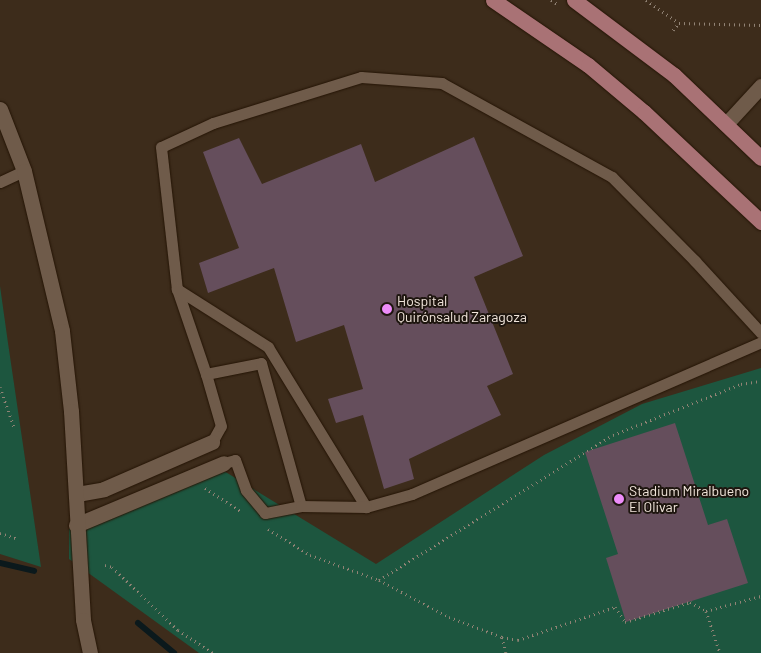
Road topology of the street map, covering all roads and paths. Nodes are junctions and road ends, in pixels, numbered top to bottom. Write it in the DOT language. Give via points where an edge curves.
graph roads {
  1 [pos="493,0"];
  2 [pos="574,0"];
  3 [pos="646,0"];
  4 [pos="679,23"];
  5 [pos="761,25"];
  6 [pos="673,30"];
  7 [pos="761,86"];
  8 [pos="0,109"];
  9 [pos="726,124"];
  10 [pos="761,158"];
  11 [pos="24,171"];
  12 [pos="0,182"];
  13 [pos="761,222"];
  14 [pos="177,289"];
  15 [pos="761,334"];
  16 [pos="761,342"];
  17 [pos="206,374"];
  18 [pos="761,381"];
  19 [pos="0,387"];
  20 [pos="14,427"];
  21 [pos="212,442"];
  22 [pos="224,463"];
  23 [pos="206,488"];
  24 [pos="76,494"];
  25 [pos="301,506"];
  26 [pos="366,507"];
  27 [pos="246,514"];
  28 [pos="262,524"];
  29 [pos="76,525"];
  30 [pos="0,533"];
  31 [pos="18,539"];
  32 [pos="105,565"];
  33 [pos="379,580"];
  34 [pos="761,596"];
  35 [pos="706,611"];
  36 [pos="502,637"];
  37 [pos="90,653"];
  38 [pos="213,653"];
  39 [pos="506,653"];
  40 [pos="720,653"];
  1 -- 13 [label="main road" via="588,65 644,112"];
  2 -- 9 [label="main road" via="674,75"];
  3 -- 4 [label="path"];
  4 -- 5 [label="path"];
  4 -- 6 [label="path"];
  7 -- 9 [label="street"];
  8 -- 11 [label="street"];
  9 -- 10 [label="main road"];
  11 -- 12 [label="lane"];
  11 -- 24 [label="street" via="62,331"];
  14 -- 15 [label="lane" via="161,147 213,123 361,77 433,82 442,83 612,177 695,260"];
  14 -- 17 [label="lane"];
  14 -- 26 [label="lane" via="268,347"];
  16 -- 26 [label="lane" via="412,494"];
  17 -- 21 [label="lane" via="222,426"];
  17 -- 25 [label="lane" via="261,363"];
  18 -- 33 [label="path" via="742,384 613,435"];
  19 -- 20 [label="path"];
  21 -- 24 [label="street" via="104,489"];
  22 -- 25 [label="lane" via="236,460 246,490 266,513"];
  22 -- 29 [label="street"];
  23 -- 27 [label="path"];
  24 -- 29 [label="street"];
  25 -- 26 [label="lane"];
  28 -- 33 [label="path" via="310,556"];
  29 -- 37 [label="street" via="83,620"];
  30 -- 31 [label="path"];
  32 -- 38 [label="path" via="112,567 178,630"];
  33 -- 36 [label="path" via="449,618"];
  34 -- 35 [label="path"];
  35 -- 36 [label="path" via="690,602 625,622 615,607 518,640"];
  35 -- 40 [label="path"];
  36 -- 39 [label="path"];
}
